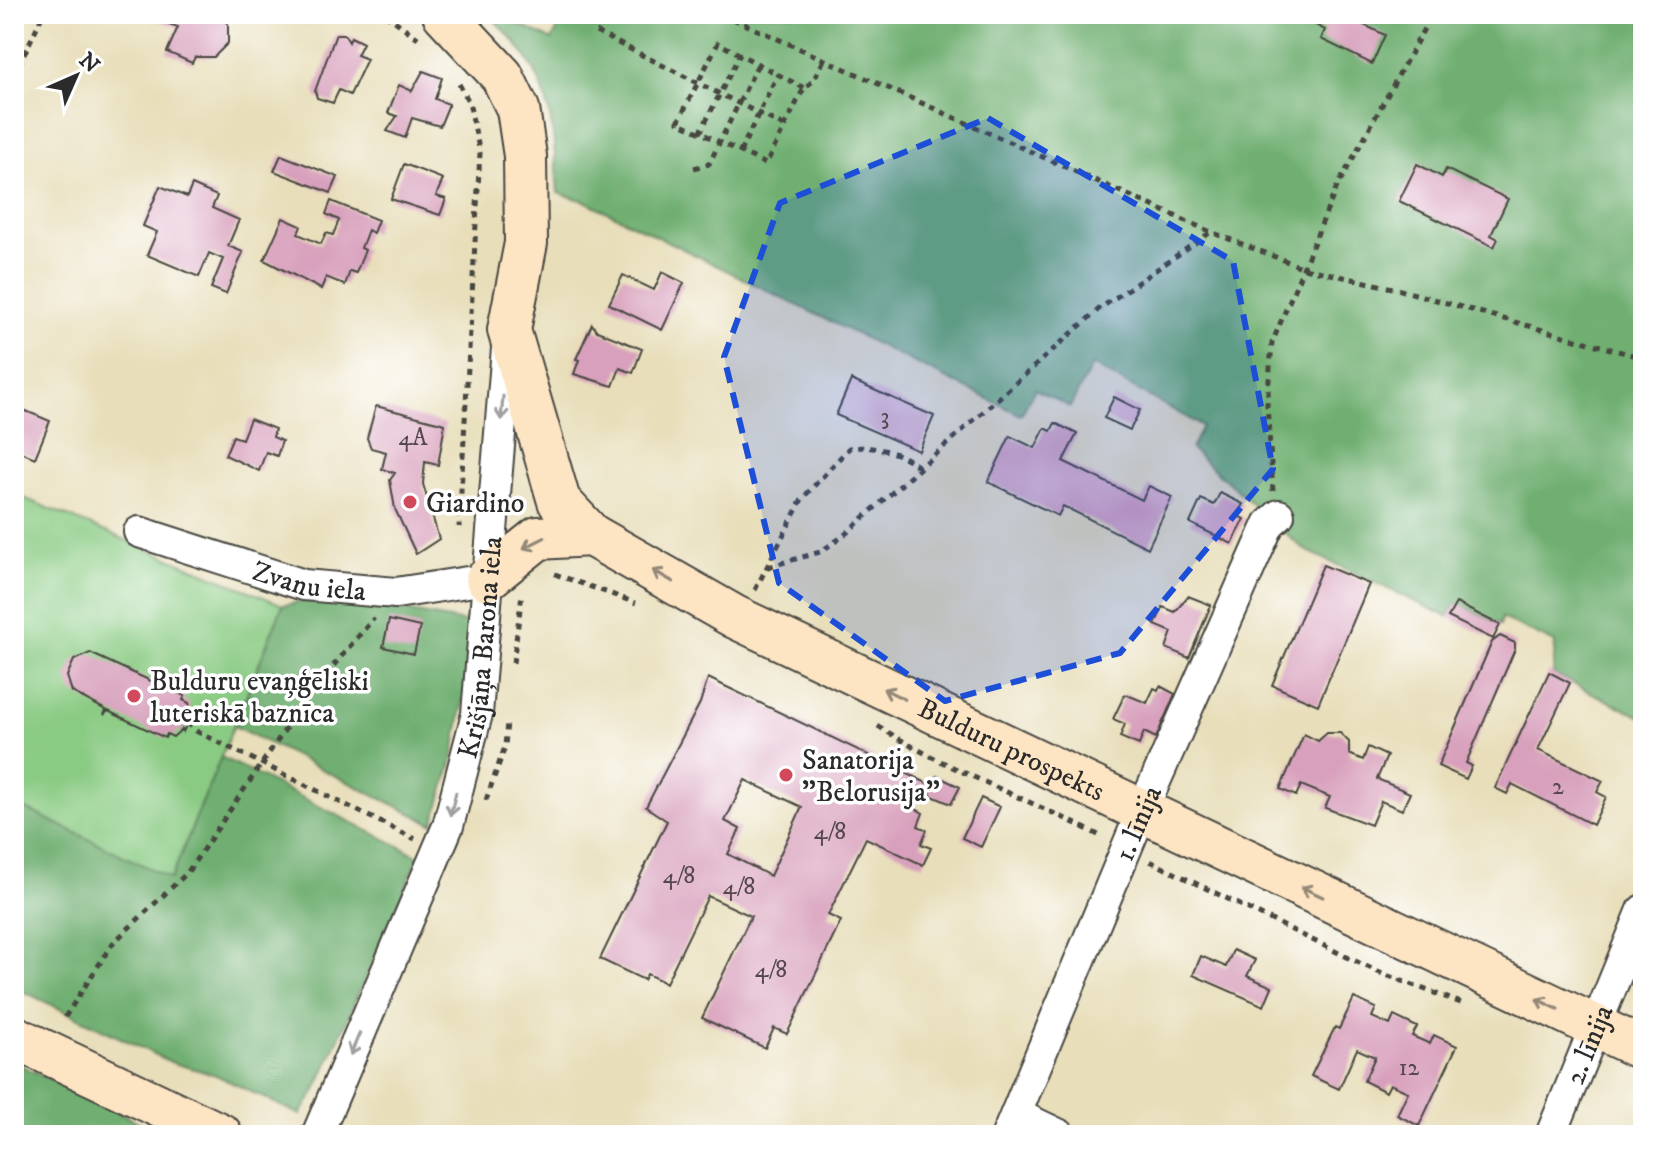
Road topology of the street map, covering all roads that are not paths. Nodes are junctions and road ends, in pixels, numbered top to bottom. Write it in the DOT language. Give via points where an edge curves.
graph roads {
  1 [pos="434,28"];
  2 [pos="509,330"];
  3 [pos="1279,515"];
  4 [pos="139,532"];
  5 [pos="591,535"];
  6 [pos="505,583"];
  7 [pos="1142,811"];
  8 [pos="1643,910"];
  9 [pos="1595,1026"];
  10 [pos="14,1037"];
  11 [pos="1643,1049"];
  12 [pos="1011,1124"];
  13 [pos="221,1135"];
  14 [pos="317,1135"];
  15 [pos="1060,1135"];
  16 [pos="1551,1135"];
  1 -- 2 [label="street, Krišjāņa Barona iela" via="502,76 518,109 525,156 526,243"];
  2 -- 5 [label="street, Bulduru prospekts" via="559,501"];
  2 -- 6 [label="street, Krišjāņa Barona iela, one-way"];
  3 -- 7 [label="street, 1. līnija" via="1269,524"];
  4 -- 6 [label="street, Zvanu iela" via="304,585 396,593"];
  5 -- 6 [label="street, one-way" via="538,538"];
  7 -- 5 [label="street, Bulduru prospekts, one-way" via="735,617"];
  6 -- 14 [label="street, Krišjāņa Barona iela, one-way" via="448,826"];
  9 -- 7 [label="street, Bulduru prospekts, one-way"];
  7 -- 12 [label="street, 1. līnija"];
  8 -- 9 [label="street, 2. līnija"];
  9 -- 11 [label="street, Bulduru prospekts"];
  9 -- 16 [label="street, 2. līnija"];
  10 -- 13 [label="street"];
  12 -- 15 [label="street"];
}
